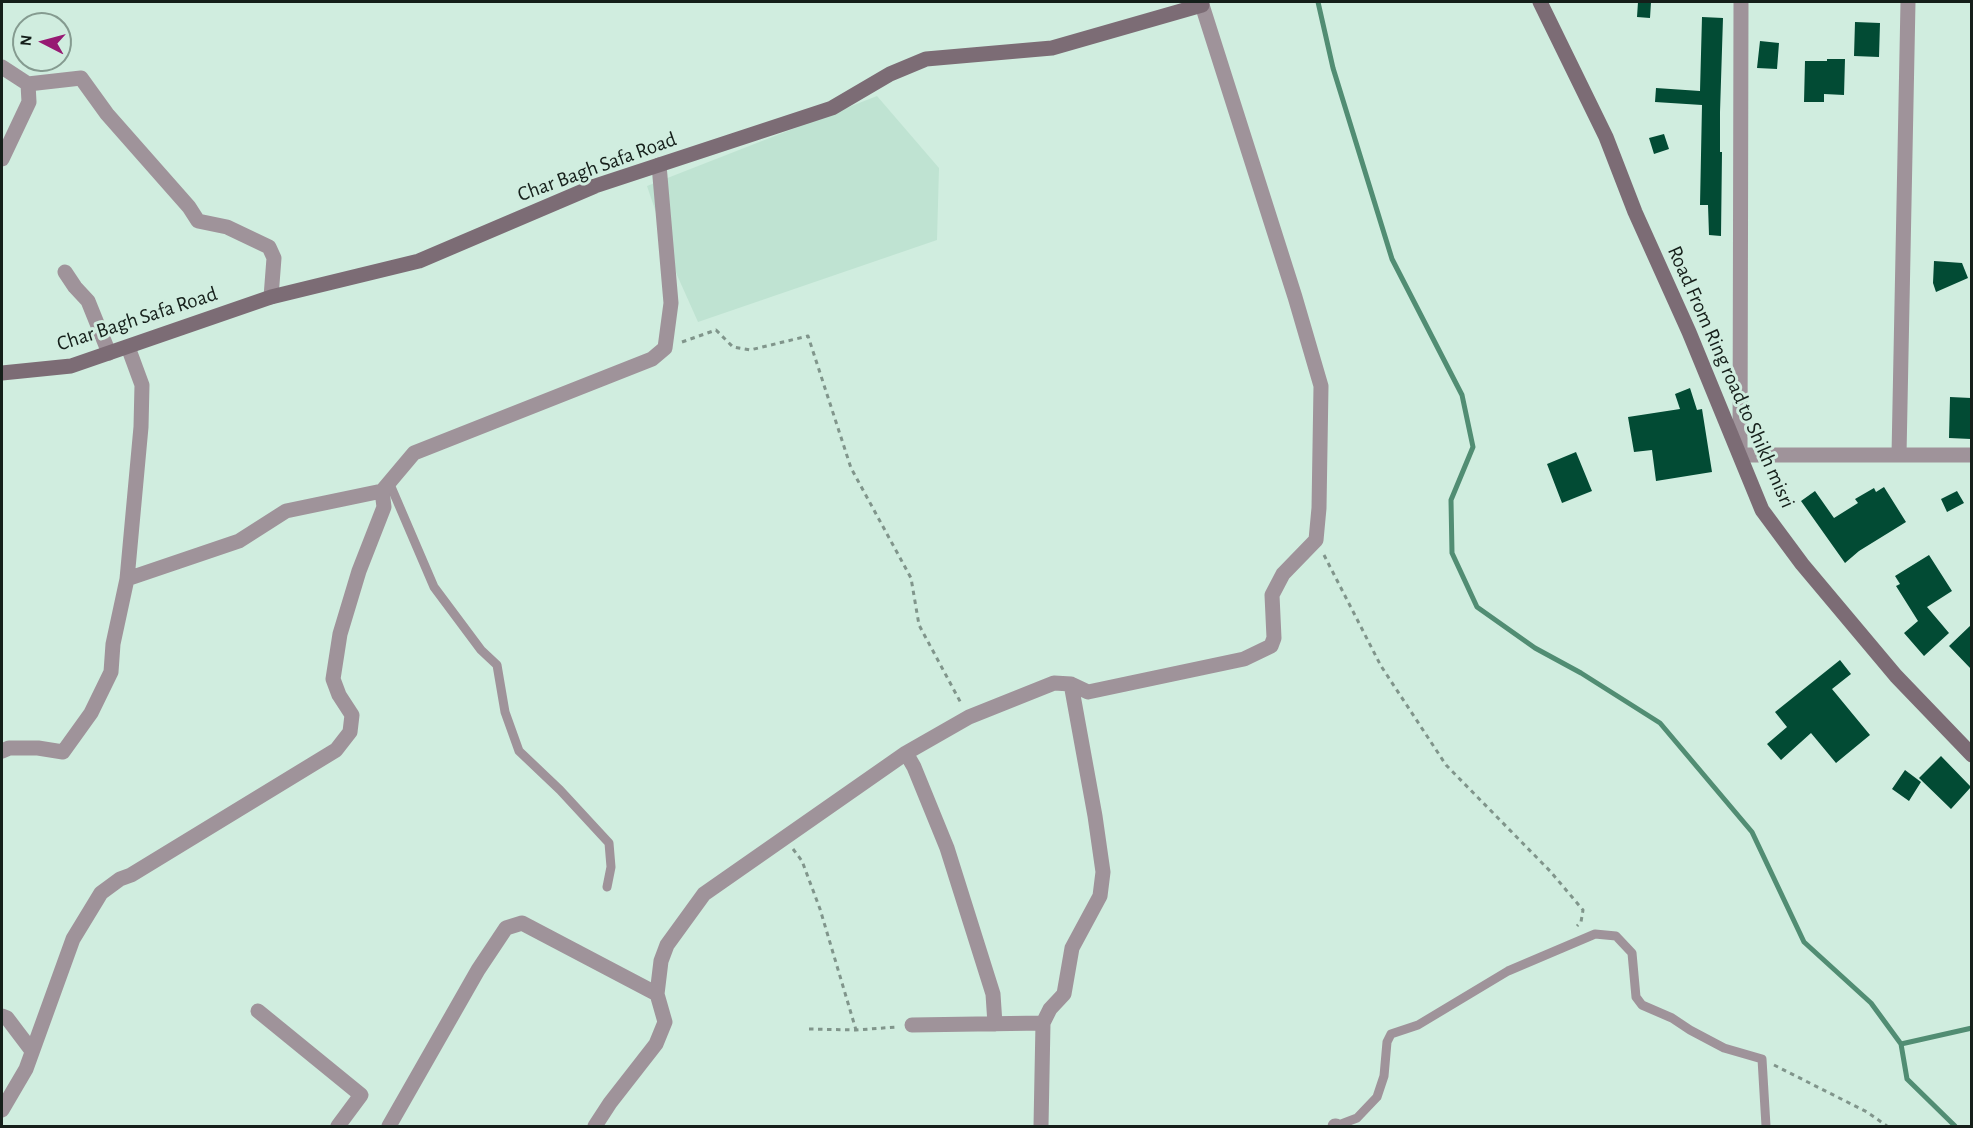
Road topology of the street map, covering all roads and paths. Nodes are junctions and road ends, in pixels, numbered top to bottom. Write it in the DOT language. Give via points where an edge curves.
graph roads {
  1 [pos="1540,2"];
  2 [pos="1741,2"];
  3 [pos="1908,2"];
  4 [pos="1201,3"];
  5 [pos="2,67"];
  6 [pos="28,84"];
  7 [pos="2,159"];
  8 [pos="659,165"];
  9 [pos="65,272"];
  10 [pos="271,297"];
  11 [pos="128,347"];
  12 [pos="665,348"];
  13 [pos="109,353"];
  14 [pos="2,373"];
  15 [pos="1740,455"];
  16 [pos="1899,455"];
  17 [pos="1971,455"];
  18 [pos="386,487"];
  19 [pos="1316,540"];
  20 [pos="127,579"];
  21 [pos="1071,684"];
  22 [pos="969,717"];
  23 [pos="2,751"];
  24 [pos="906,753"];
  25 [pos="1971,755"];
  26 [pos="785,838"];
  27 [pos="607,887"];
  28 [pos="1566,946"];
  29 [pos="657,994"];
  30 [pos="258,1011"];
  31 [pos="2,1016"];
  32 [pos="1043,1023"];
  33 [pos="995,1024"];
  34 [pos="912,1025"];
  35 [pos="809,1029"];
  36 [pos="856,1030"];
  37 [pos="32,1051"];
  38 [pos="1762,1059"];
  39 [pos="2,1110"];
  40 [pos="338,1126"];
  41 [pos="389,1126"];
  42 [pos="595,1126"];
  43 [pos="1041,1126"];
  44 [pos="1335,1126"];
  45 [pos="1766,1126"];
  46 [pos="1887,1126"];
  1 -- 15 [label="street, Road From Ring road to Shikh misri" via="1606,137"];
  2 -- 15 [label="street"];
  3 -- 16 [label="street"];
  4 -- 8 [label="street, Char Bagh Safa Road" via="1052,48 926,59 890,74 832,108"];
  4 -- 19 [label="street" via="1322,386"];
  5 -- 6 [label="street"];
  6 -- 7 [label="street" via="28,102"];
  6 -- 10 [label="street" via="81,78 198,221 227,227 269,248 274,258"];
  8 -- 10 [label="street, Char Bagh Safa Road" via="595,186 419,261"];
  8 -- 12 [label="street" via="671,303"];
  9 -- 13 [label="street" via="88,301"];
  10 -- 11 [label="street, Char Bagh Safa Road"];
  11 -- 13 [label="street, Char Bagh Safa Road"];
  11 -- 20 [label="street" via="142,385"];
  12 -- 18 [label="street" via="652,359 414,453"];
  12 -- 22 [label="path" via="716,330 733,347 750,350 808,336 851,468 911,578 919,625"];
  13 -- 14 [label="street, Char Bagh Safa Road" via="71,366"];
  15 -- 16 [label="street"];
  15 -- 25 [label="street, Road From Ring road to Shikh misri" via="1762,510 1802,564 1896,676"];
  16 -- 17 [label="street"];
  18 -- 20 [label="street" via="286,511 239,541"];
  18 -- 27 [label="lane" via="434,587 481,650 497,665 505,712 519,751 609,843 611,867"];
  18 -- 37 [label="street" via="384,507 340,634 333,679 352,715 350,732 336,750 101,893 73,939"];
  19 -- 21 [label="street" via="1283,574 1272,595 1274,638 1270,646 1245,659 1088,692"];
  19 -- 28 [label="path" via="1381,666 1446,765 1583,910 1581,922"];
  20 -- 23 [label="street" via="111,672 91,713 63,752 38,748"];
  21 -- 22 [label="street" via="1054,683"];
  21 -- 32 [label="street" via="1103,872 1100,896 1072,948 1064,994"];
  22 -- 24 [label="street"];
  24 -- 26 [label="street"];
  24 -- 33 [label="street" via="948,848 993,994"];
  26 -- 29 [label="street" via="704,894 668,945"];
  26 -- 36 [label="path" via="802,861 820,909"];
  28 -- 38 [label="lane" via="1595,934 1616,936 1632,953 1636,997 1642,1005 1724,1048"];
  28 -- 44 [label="lane" via="1508,971 1418,1026 1391,1034 1377,1097 1357,1118"];
  29 -- 41 [label="street" via="522,923 506,928"];
  29 -- 42 [label="street" via="665,1022 656,1044"];
  30 -- 40 [label="street" via="360,1095"];
  31 -- 37 [label="street"];
  32 -- 33 [label="street"];
  32 -- 43 [label="street"];
  33 -- 34 [label="street"];
  34 -- 36 [label="path"];
  35 -- 36 [label="path"];
  37 -- 39 [label="street"];
  38 -- 45 [label="lane"];
  38 -- 46 [label="path"];
}
